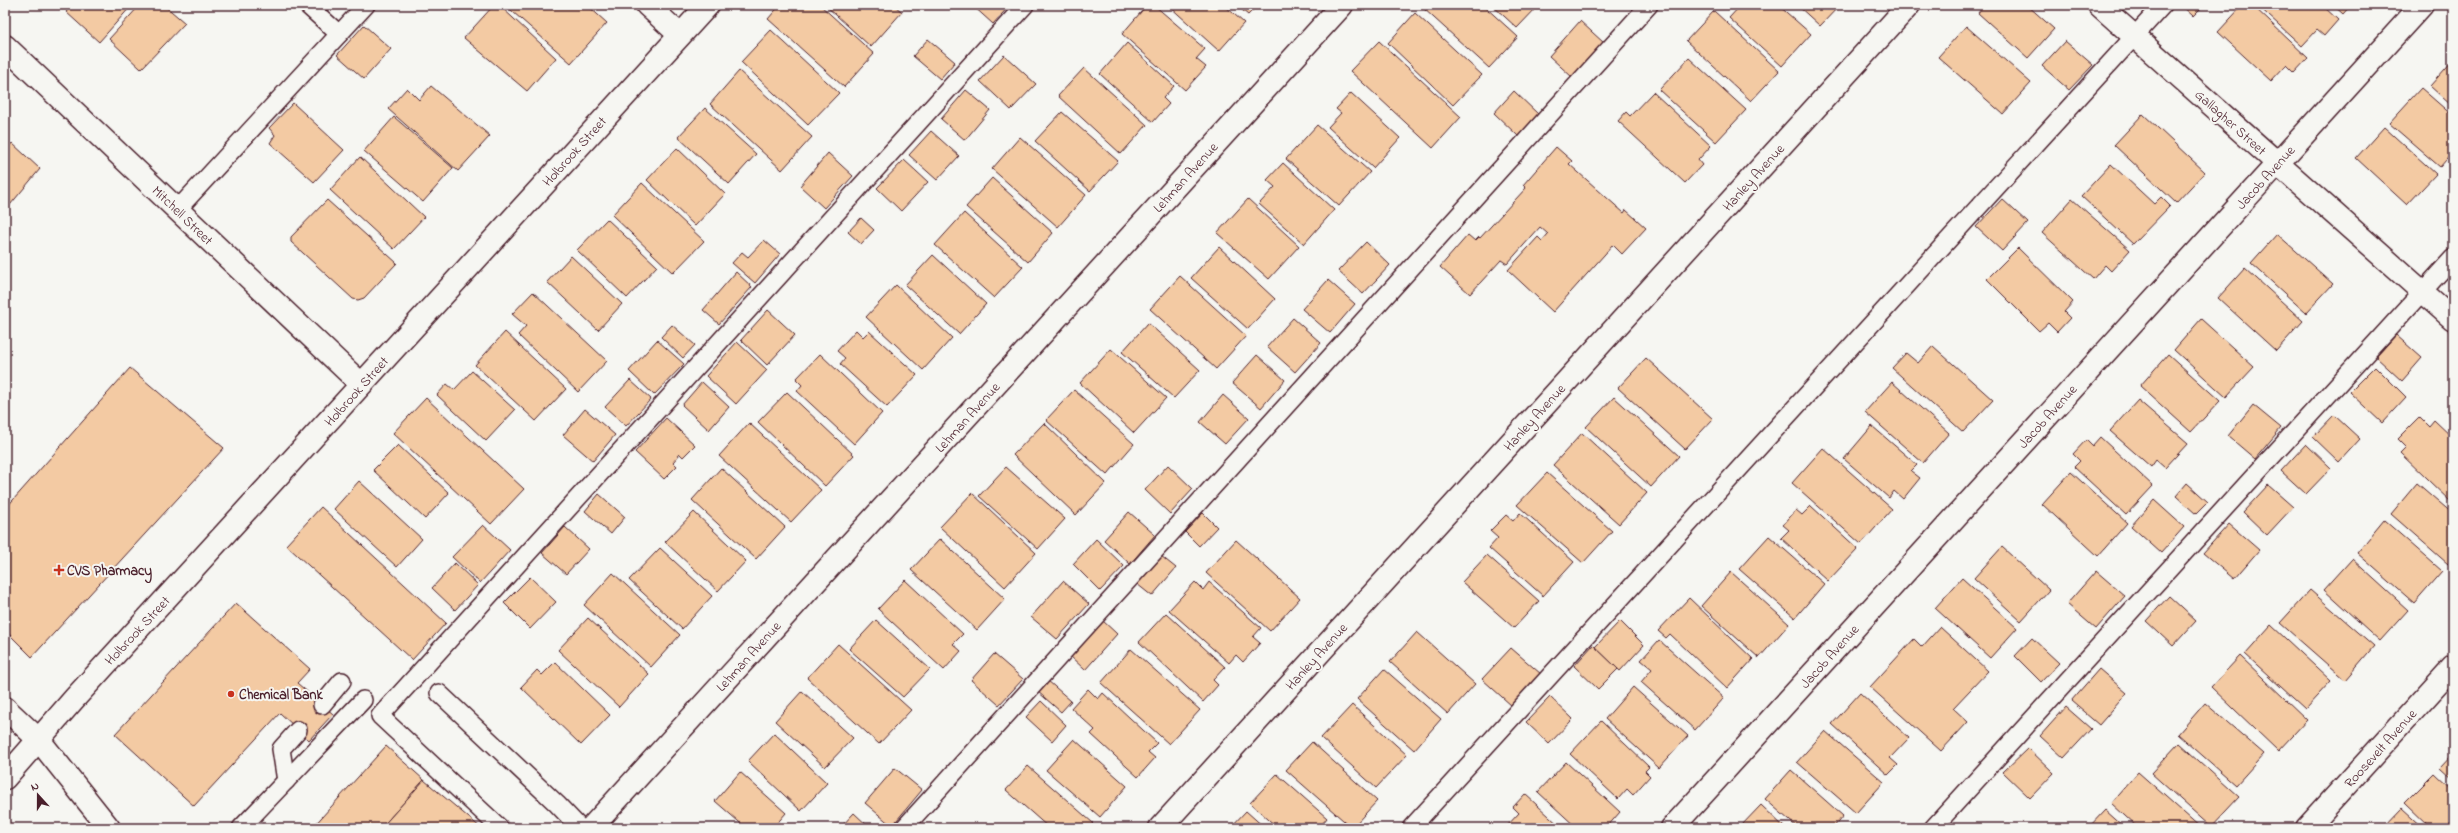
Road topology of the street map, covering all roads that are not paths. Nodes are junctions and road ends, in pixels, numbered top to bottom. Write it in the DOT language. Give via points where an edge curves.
graph roads {
  1 [pos="307,5"];
  2 [pos="366,5"];
  3 [pos="648,5"];
  4 [pos="708,5"];
  5 [pos="1025,5"];
  6 [pos="1342,5"];
  7 [pos="1650,5"];
  8 [pos="1909,5"];
  9 [pos="2098,5"];
  10 [pos="2162,5"];
  11 [pos="2422,5"];
  12 [pos="339,34"];
  13 [pos="680,35"];
  14 [pos="2134,37"];
  15 [pos="5,46"];
  16 [pos="2277,163"];
  17 [pos="177,210"];
  18 [pos="2453,258"];
  19 [pos="2422,292"];
  20 [pos="2453,319"];
  21 [pos="361,384"];
  22 [pos="2453,667"];
  23 [pos="342,682"];
  24 [pos="439,692"];
  25 [pos="363,700"];
  26 [pos="322,704"];
  27 [pos="5,708"];
  28 [pos="298,730"];
  29 [pos="39,740"];
  30 [pos="5,778"];
  31 [pos="286,781"];
  32 [pos="109,828"];
  33 [pos="241,828"];
  34 [pos="500,828"];
  35 [pos="580,828"];
  36 [pos="591,828"];
  37 [pos="904,828"];
  38 [pos="1160,828"];
  39 [pos="1411,828"];
  40 [pos="1672,828"];
  41 [pos="1933,828"];
  42 [pos="2307,828"];
  1 -- 12 [label="lane"];
  2 -- 12 [label="lane"];
  3 -- 13 [label="street"];
  4 -- 13 [label="street, Holbrook Street"];
  5 -- 34 [label="lane" via="380,716"];
  6 -- 36 [label="street, Lehman Avenue"];
  7 -- 37 [label="lane"];
  8 -- 38 [label="street, Hanley Avenue"];
  9 -- 14 [label="street, Gallagher Street"];
  10 -- 14 [label="lane"];
  11 -- 16 [label="street, Jacob Avenue"];
  12 -- 17 [label="lane"];
  13 -- 21 [label="street, Holbrook Street"];
  14 -- 16 [label="street, Gallagher Street"];
  14 -- 39 [label="lane"];
  15 -- 17 [label="street, Mitchell Street"];
  16 -- 19 [label="street, Gallagher Street"];
  16 -- 40 [label="street, Jacob Avenue"];
  17 -- 21 [label="street, Mitchell Street"];
  18 -- 19 [label="lane"];
  19 -- 20 [label="street, Gallagher Street"];
  19 -- 41 [label="lane"];
  21 -- 29 [label="street, Holbrook Street"];
  22 -- 42 [label="street, Roosevelt Avenue"];
  23 -- 26 [label="lane"];
  24 -- 35 [label="lane"];
  25 -- 31 [label="lane"];
  27 -- 29 [label="street"];
  28 -- 31 [label="lane" via="281,749"];
  29 -- 30 [label="street, Holbrook Street"];
  29 -- 32 [label="street"];
  31 -- 33 [label="lane"];
}
